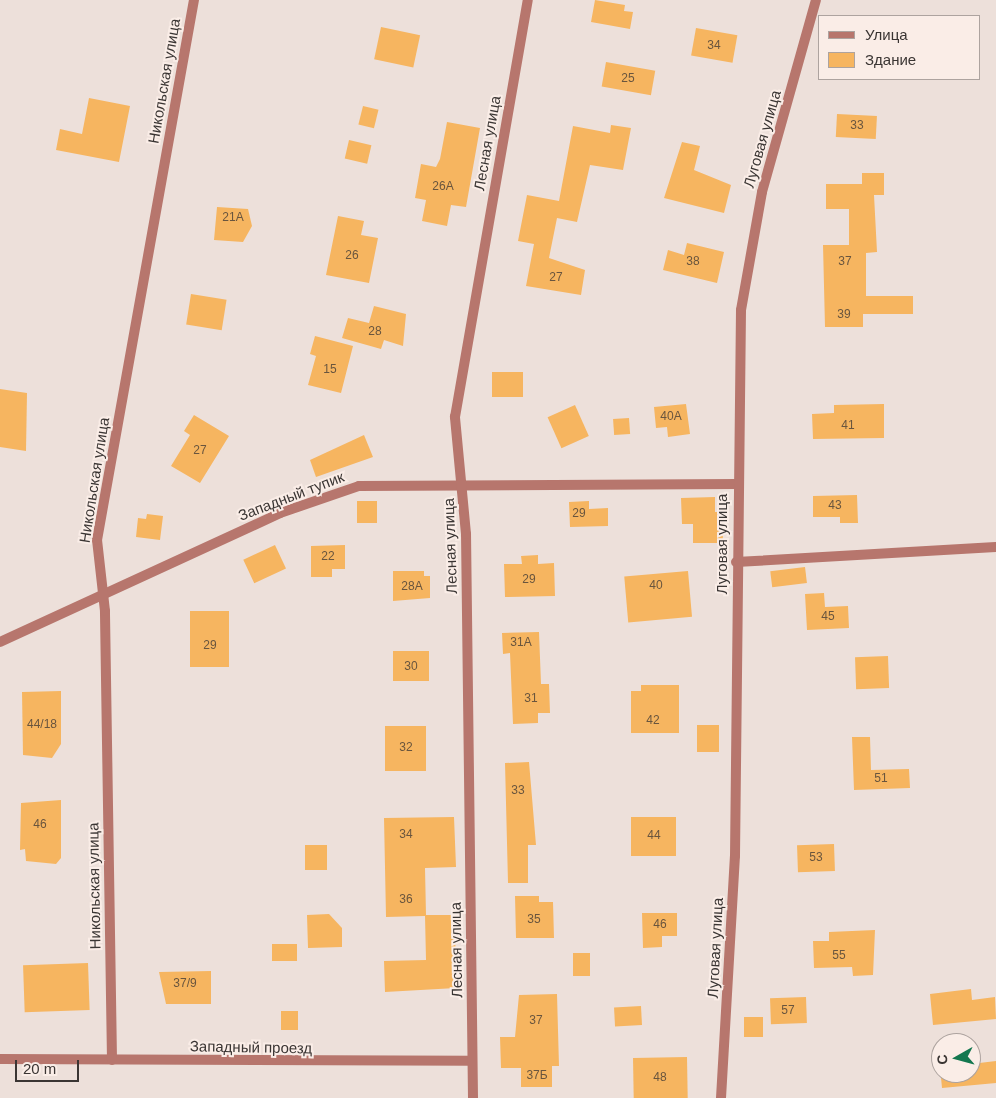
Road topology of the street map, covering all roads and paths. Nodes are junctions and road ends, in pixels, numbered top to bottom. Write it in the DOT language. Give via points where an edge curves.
graph roads {
  1 [pos="194,0"];
  2 [pos="528,0"];
  3 [pos="816,0"];
  4 [pos="462,484"];
  5 [pos="737,484"];
  6 [pos="996,547"];
  7 [pos="736,562"];
  8 [pos="103,596"];
  9 [pos="0,642"];
  10 [pos="0,1059"];
  11 [pos="112,1060"];
  12 [pos="472,1061"];
  13 [pos="473,1098"];
  14 [pos="721,1098"];
  1 -- 8 [label="street, Никольская улица" via="98,540"];
  2 -- 4 [label="street, Лесная улица" via="461,365 454,439"];
  3 -- 5 [label="street, Луговая улица" via="748,254 741,310"];
  4 -- 5 [label="street, Западный тупик"];
  4 -- 8 [label="street, Западный тупик" via="379,483 337,491 280,513"];
  4 -- 12 [label="street, Лесная улица" via="466,534"];
  5 -- 7 [label="street, Луговая улица"];
  6 -- 7 [label="street"];
  7 -- 14 [label="street, Луговая улица" via="735,856"];
  8 -- 9 [label="street, Западный тупик"];
  8 -- 11 [label="street, Никольская улица"];
  10 -- 11 [label="street, Западный проезд"];
  11 -- 12 [label="street, Западный проезд"];
  12 -- 13 [label="street, Лесная улица"];
}
